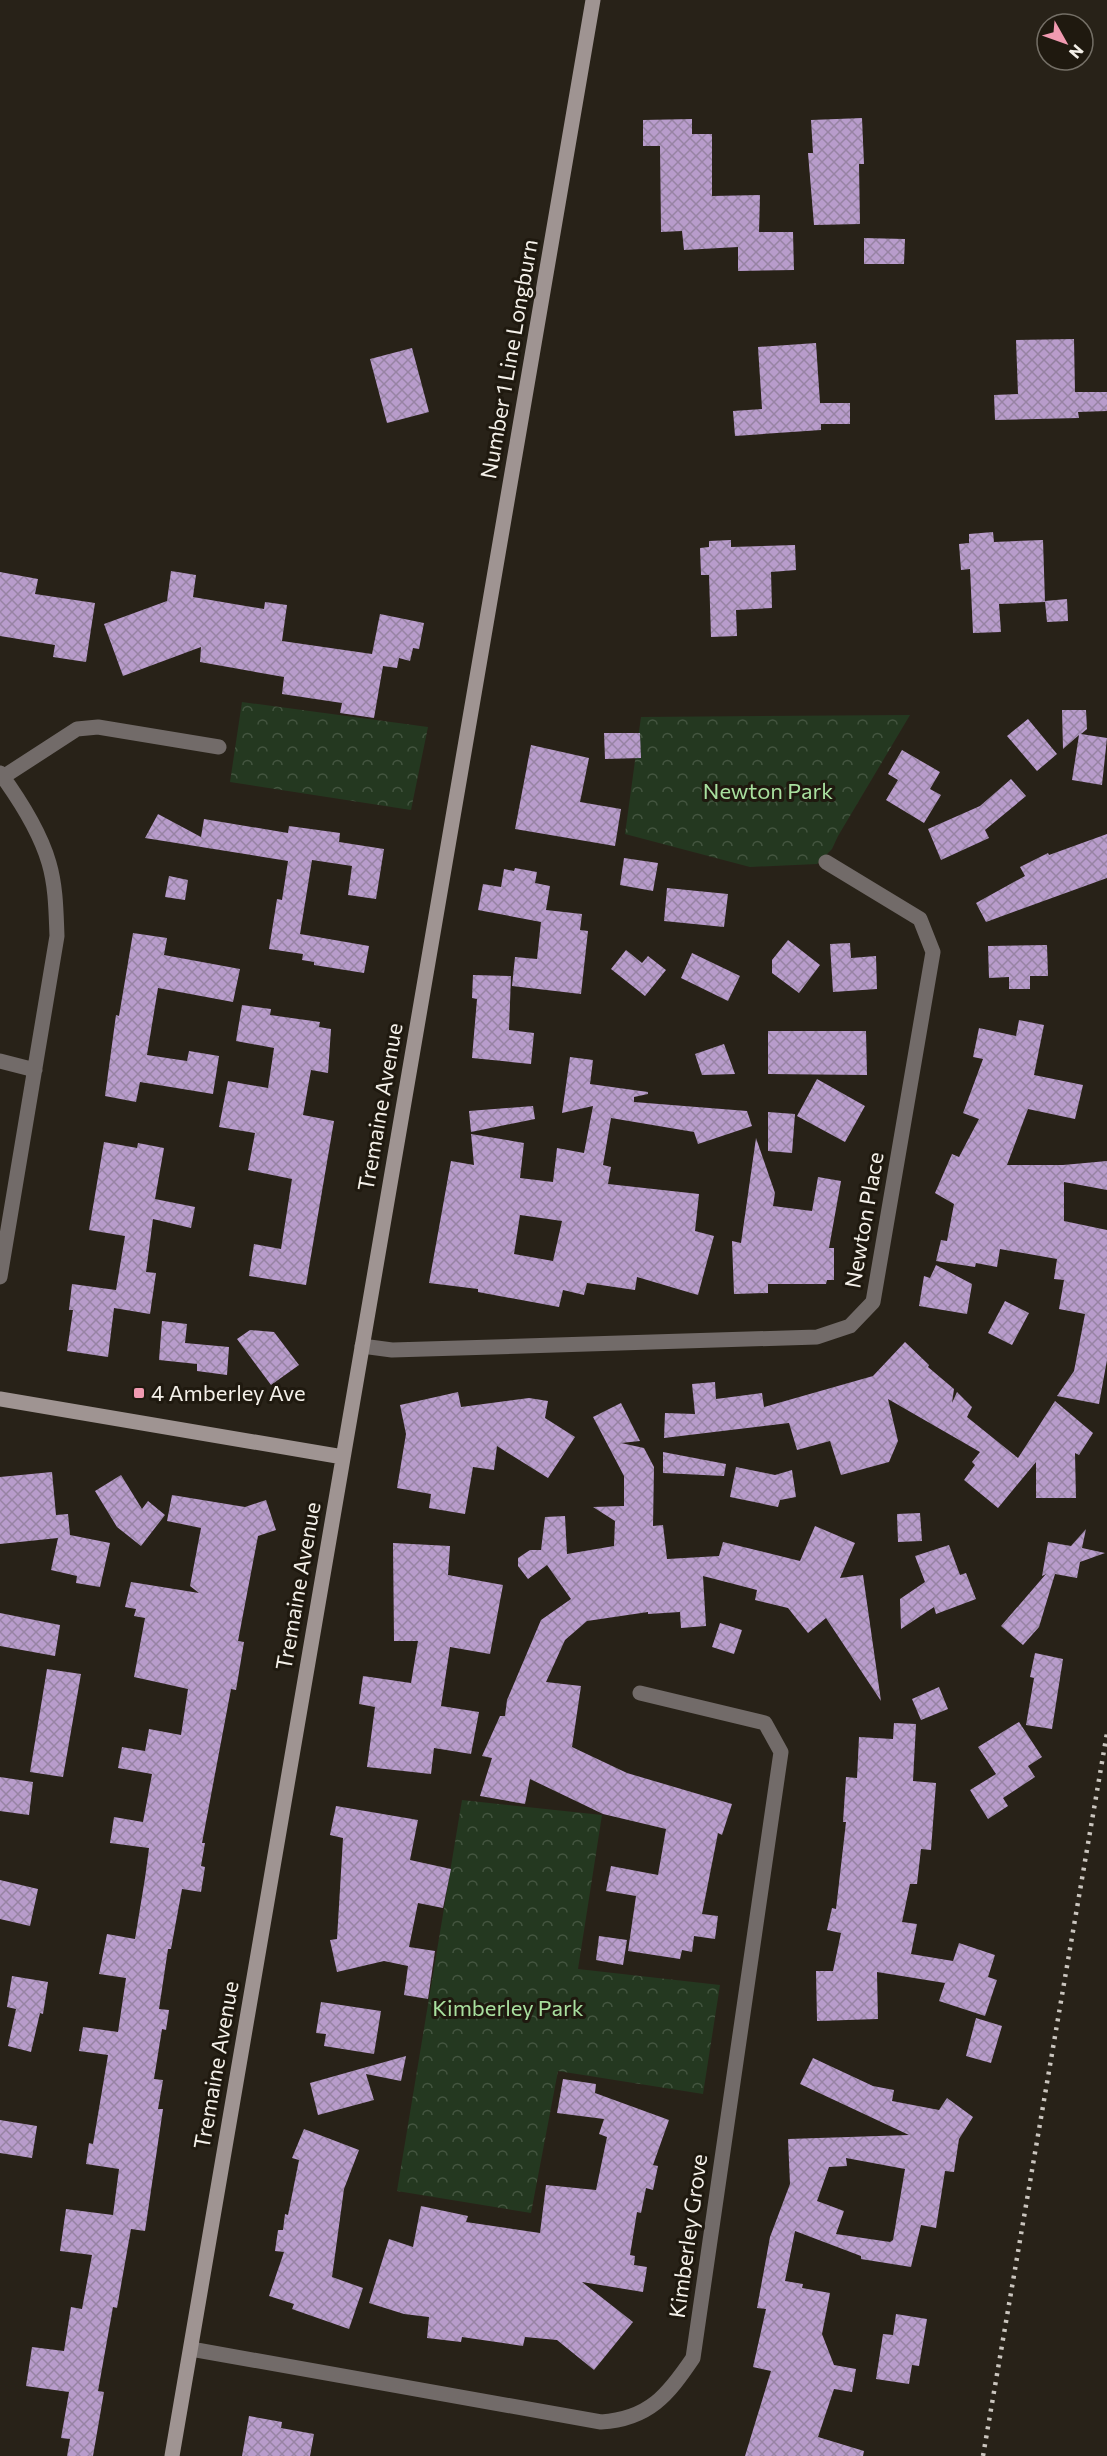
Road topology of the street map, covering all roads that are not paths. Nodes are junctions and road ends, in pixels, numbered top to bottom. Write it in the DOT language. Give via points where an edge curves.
graph roads {
  1 [pos="592,0"];
  2 [pos="467,724"];
  3 [pos="219,747"];
  4 [pos="1,775"];
  5 [pos="826,862"];
  6 [pos="0,1061"];
  7 [pos="35,1070"];
  8 [pos="0,1277"];
  9 [pos="362,1346"];
  10 [pos="0,1398"];
  11 [pos="343,1457"];
  12 [pos="639,1693"];
  13 [pos="191,2349"];
  14 [pos="172,2456"];
  1 -- 2 [label="main road, Number 1 Line Longburn"];
  2 -- 9 [label="main road, Tremaine Avenue"];
  3 -- 4 [label="street" via="98,727 77,729"];
  4 -- 7 [label="street" via="33,827 49,862 56,895 57,936"];
  5 -- 9 [label="street, Newton Place" via="920,919 933,952 873,1302 850,1326 817,1336 392,1350"];
  6 -- 7 [label="street"];
  7 -- 8 [label="street"];
  9 -- 11 [label="main road, Tremaine Avenue"];
  10 -- 11 [label="main road"];
  11 -- 13 [label="main road, Tremaine Avenue"];
  12 -- 13 [label="street, Kimberley Grove" via="765,1723 782,1752 693,2358 673,2388 651,2407 623,2421 602,2422"];
  13 -- 14 [label="main road, Tremaine Avenue"];
}
